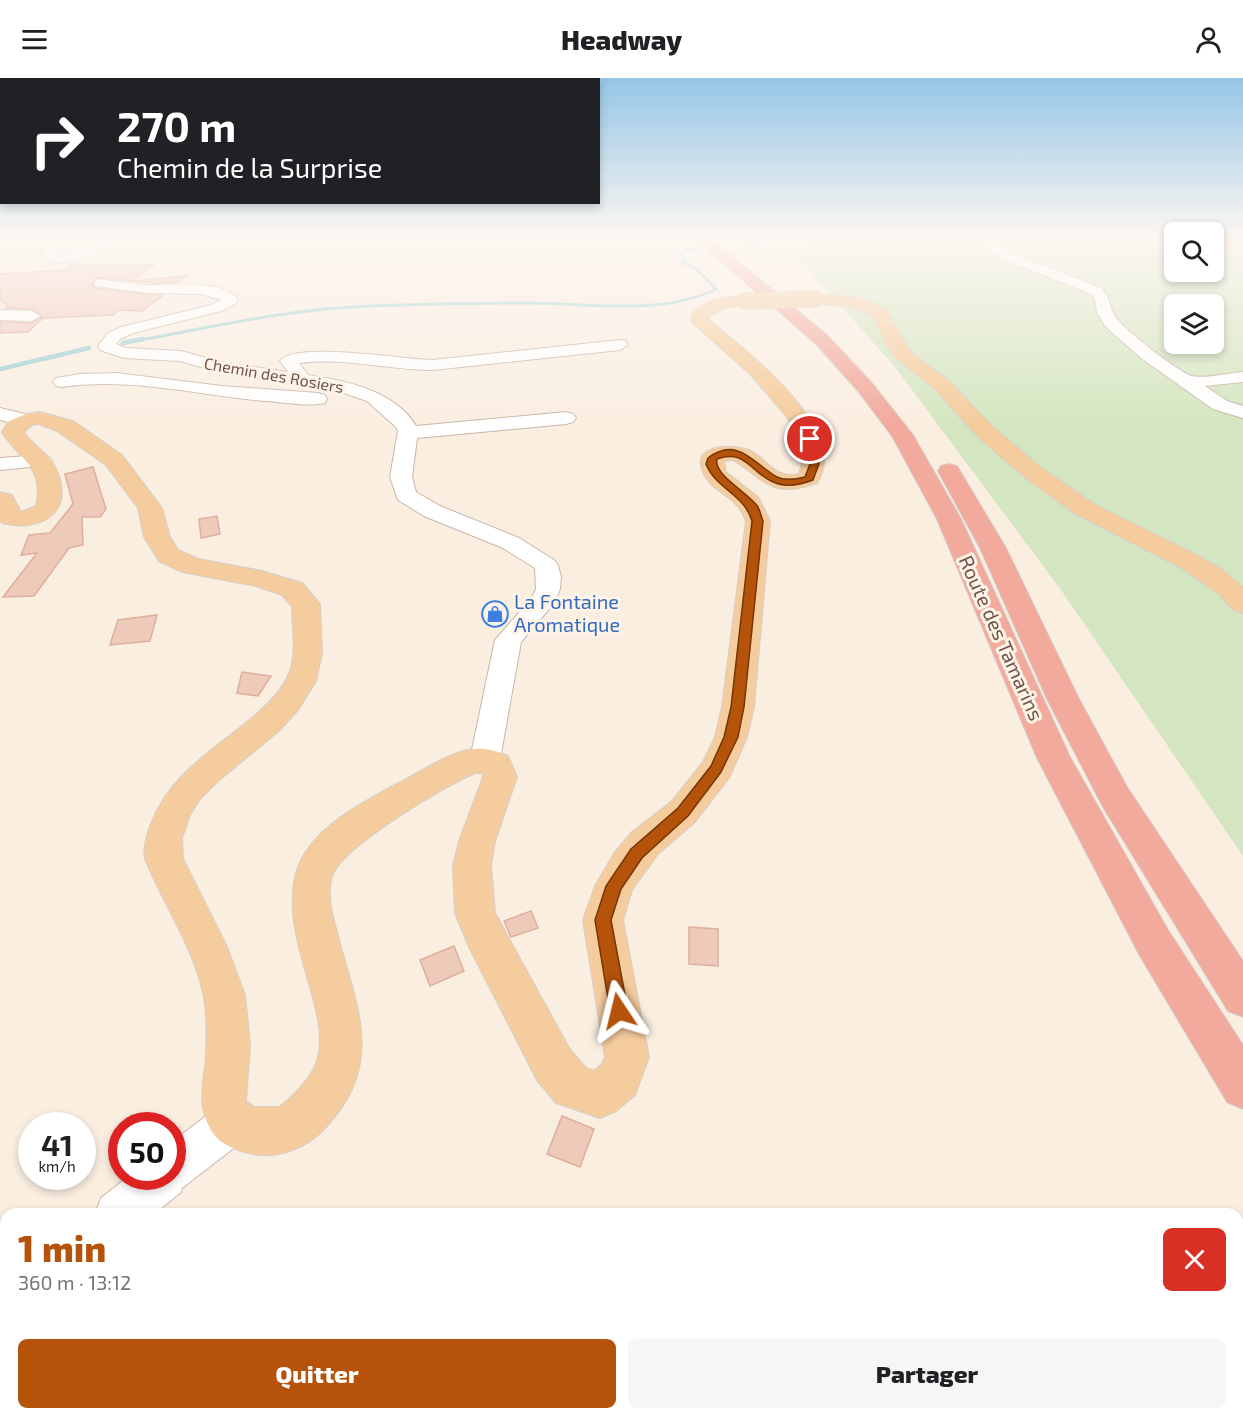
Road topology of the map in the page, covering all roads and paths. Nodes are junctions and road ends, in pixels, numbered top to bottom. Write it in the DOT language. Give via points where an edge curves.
graph roads {
  1 [pos="229,300"];
  2 [pos="774,300"];
  3 [pos="796,300"];
  4 [pos="796,300"];
  5 [pos="831,300"];
  6 [pos="1102,300"];
  7 [pos="0,315"];
  8 [pos="32,316"];
  9 [pos="620,345"];
  10 [pos="1243,377"];
  11 [pos="302,379"];
  12 [pos="62,382"];
  13 [pos="1189,382"];
  14 [pos="381,403"];
  15 [pos="1243,412"];
  16 [pos="13,417"];
  17 [pos="566,418"];
  18 [pos="408,433"];
  19 [pos="42,460"];
  20 [pos="0,464"];
  21 [pos="0,499"];
  22 [pos="1243,604"];
  23 [pos="485,759"];
  24 [pos="1243,997"];
  25 [pos="1243,1086"];
  26 [pos="233,1122"];
  27 [pos="186,1159"];
  28 [pos="147,1190"];
  29 [pos="125,1208"];
  1 -- 11 [label="street, Chemin des Rosiers" via="216,308 127,330 106,346"];
  2 -- 25 [label="highway, Route des Tamarins" via="821,339 902,435 950,519 1054,758 1154,944"];
  3 -- 24 [label="highway, Route des Tamarins" via="846,340 927,434 993,549 1063,699 1115,797"];
  4 -- 23 [label="main road, bridge" via="719,303 700,316 702,323 745,358 802,424 815,464 809,478 788,482 774,479 745,456 725,453 713,458 714,473 745,498 758,521 738,707 717,769 683,812 639,850 614,886 603,920 627,1057 619,1079 600,1095 572,1087 552,1064 475,913 472,866 500,777 496,765"];
  5 -- 22 [label="main road, bridge" via="865,305 881,313 898,350 949,391 975,423 1000,445 1082,507 1206,572"];
  6 -- 13 [label="street" via="1112,324"];
  7 -- 8 [label="street"];
  9 -- 11 [label="street" via="421,366 354,358 291,359"];
  10 -- 13 [label="street"];
  11 -- 14 [label="street, Chemin des Rosiers" via="353,389"];
  12 -- 14 [label="street" via="119,379 255,395"];
  13 -- 15 [label="street" via="1220,405"];
  14 -- 18 [label="street, Chemin des Rosiers" via="405,424"];
  16 -- 19 [label="main road" via="16,438"];
  16 -- 26 [label="main road" via="40,418 65,426 114,460 147,502 157,537 168,555 191,566 262,579 292,589 306,604 307,654 302,679 262,730 183,795 171,813 164,835 164,856 217,972 228,1006 230,1036 224,1106"];
  17 -- 18 [label="street"];
  18 -- 23 [label="street" via="400,477 406,495 418,504 511,543 546,565 548,589 542,602 508,640"];
  19 -- 20 [label="street"];
  19 -- 21 [label="main road" via="48,473 50,503 46,509 39,515 17,520 11,518"];
  23 -- 26 [label="main road" via="456,767 345,834 317,867 311,891 312,910 341,1031 338,1063 327,1091 313,1110 292,1126 253,1132"];
  26 -- 27 [label="street"];
  28 -- 29 [label="street"];
}
